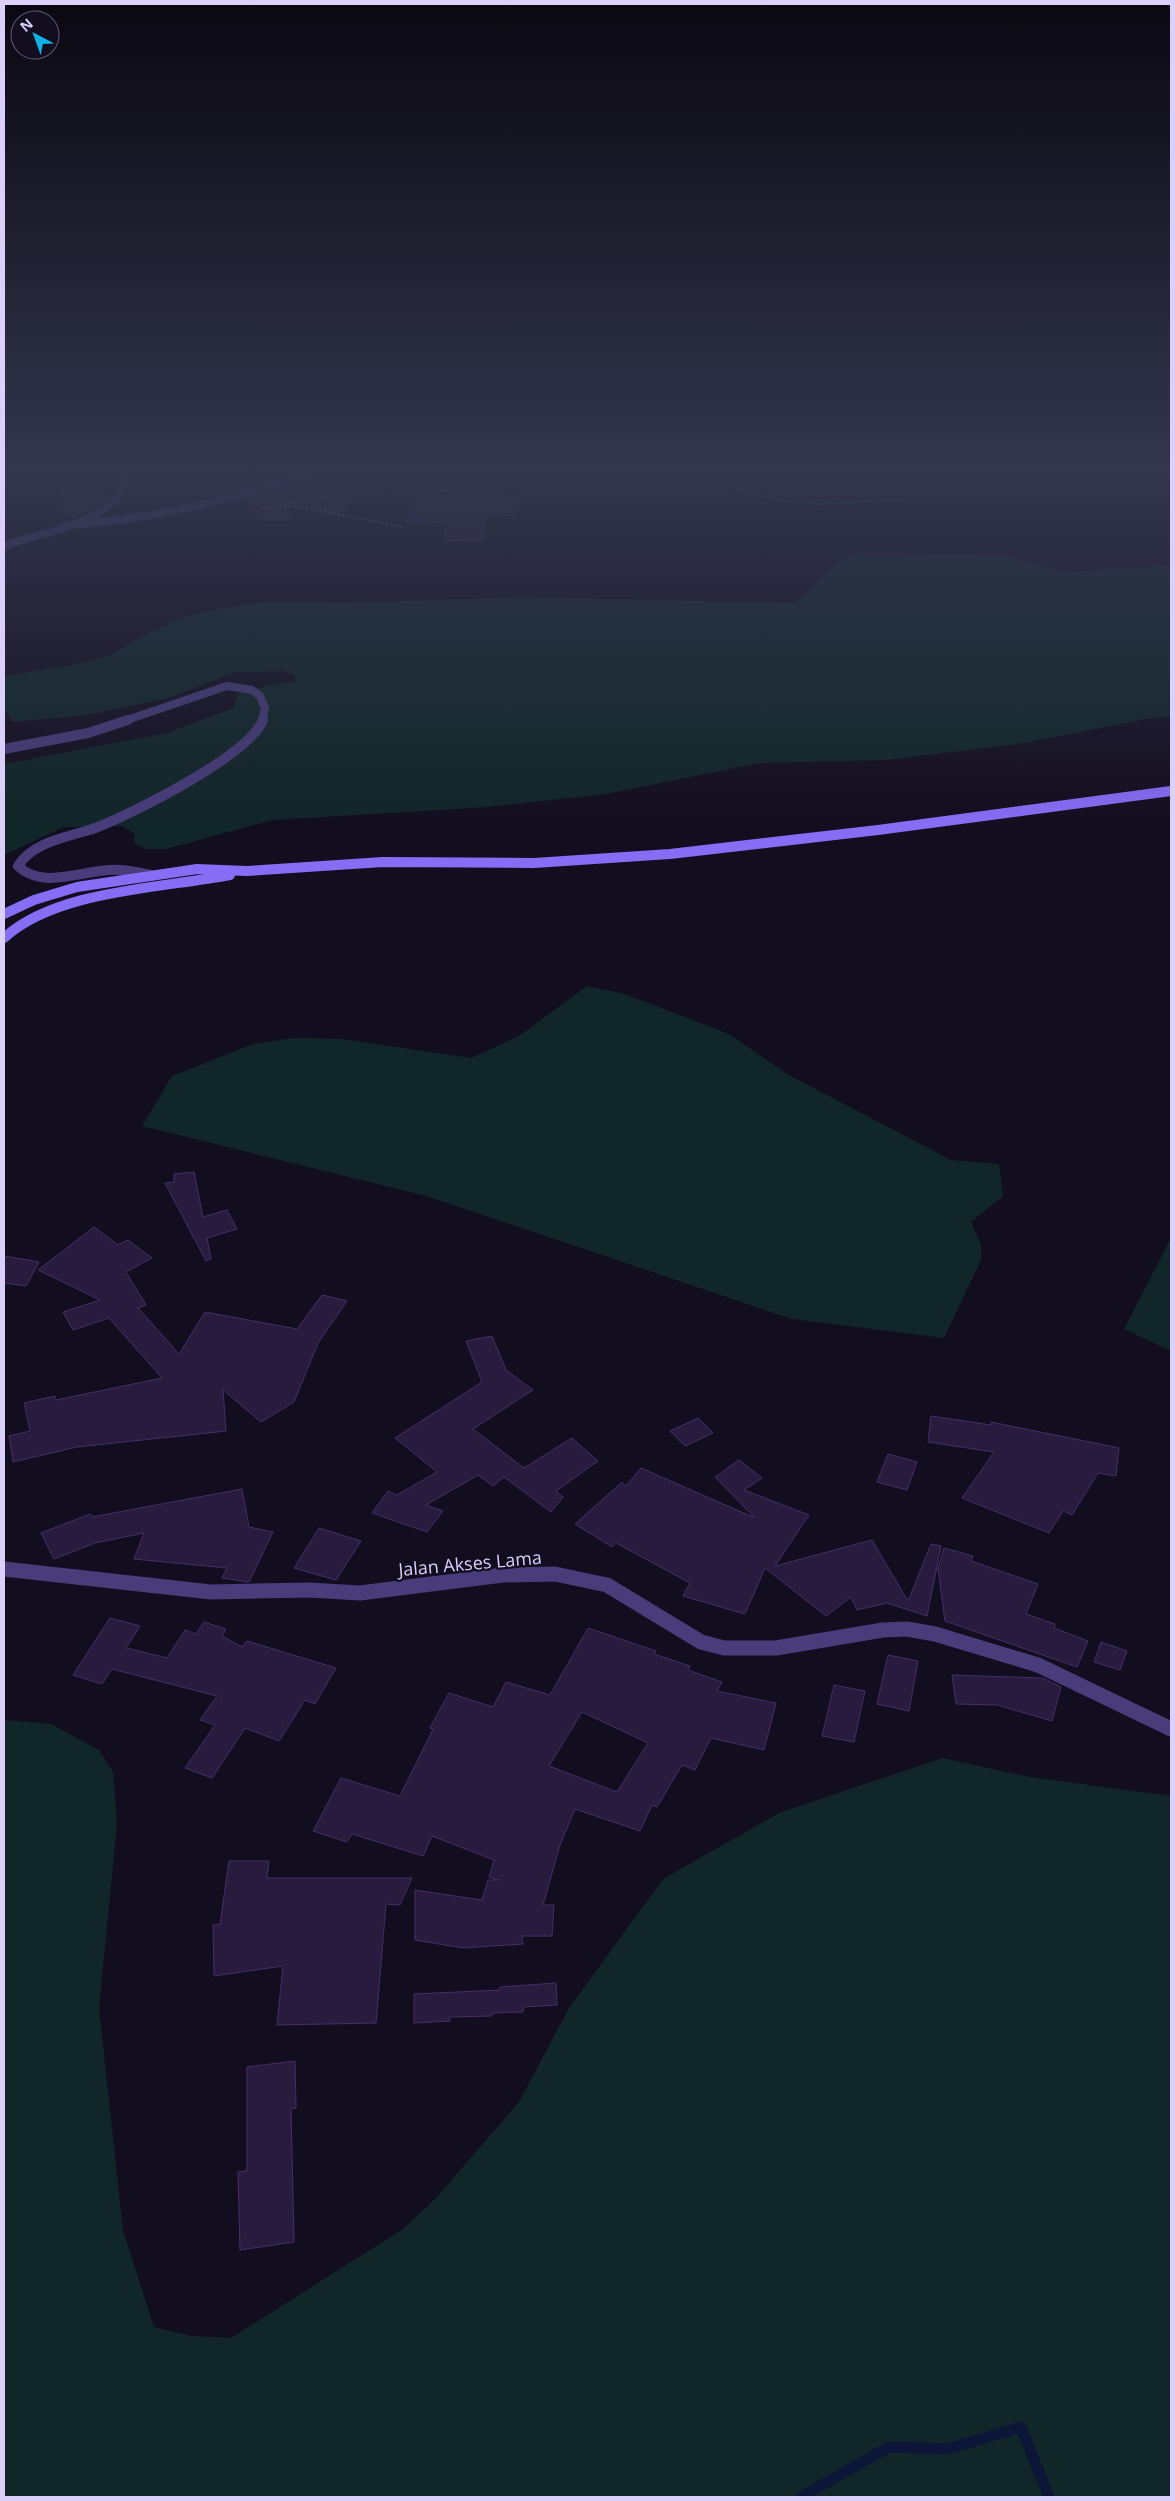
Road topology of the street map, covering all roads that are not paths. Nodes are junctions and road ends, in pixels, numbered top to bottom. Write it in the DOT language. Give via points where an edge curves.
graph roads {
  1 [pos="4,749"];
  2 [pos="1171,791"];
  3 [pos="247,871"];
  4 [pos="151,875"];
  5 [pos="4,914"];
  6 [pos="4,938"];
  7 [pos="4,1569"];
  8 [pos="1171,1729"];
  1 -- 4 [label="street" via="88,734 215,689 239,687 260,696 265,708 262,722 247,740 218,762 141,808 24,854 18,866 29,875 41,877 109,870"];
  2 -- 3 [label="main road" via="670,854 534,863 383,862"];
  3 -- 4 [label="main road" via="197,869"];
  3 -- 6 [label="main road" via="70,902 20,926"];
  4 -- 5 [label="main road" via="77,887 34,900"];
  7 -- 8 [label="street, Jalan Akses Lama" via="211,1592 360,1592 503,1575 555,1574 607,1585 714,1648 741,1651 880,1630 909,1629 943,1636 1038,1665"];
}
